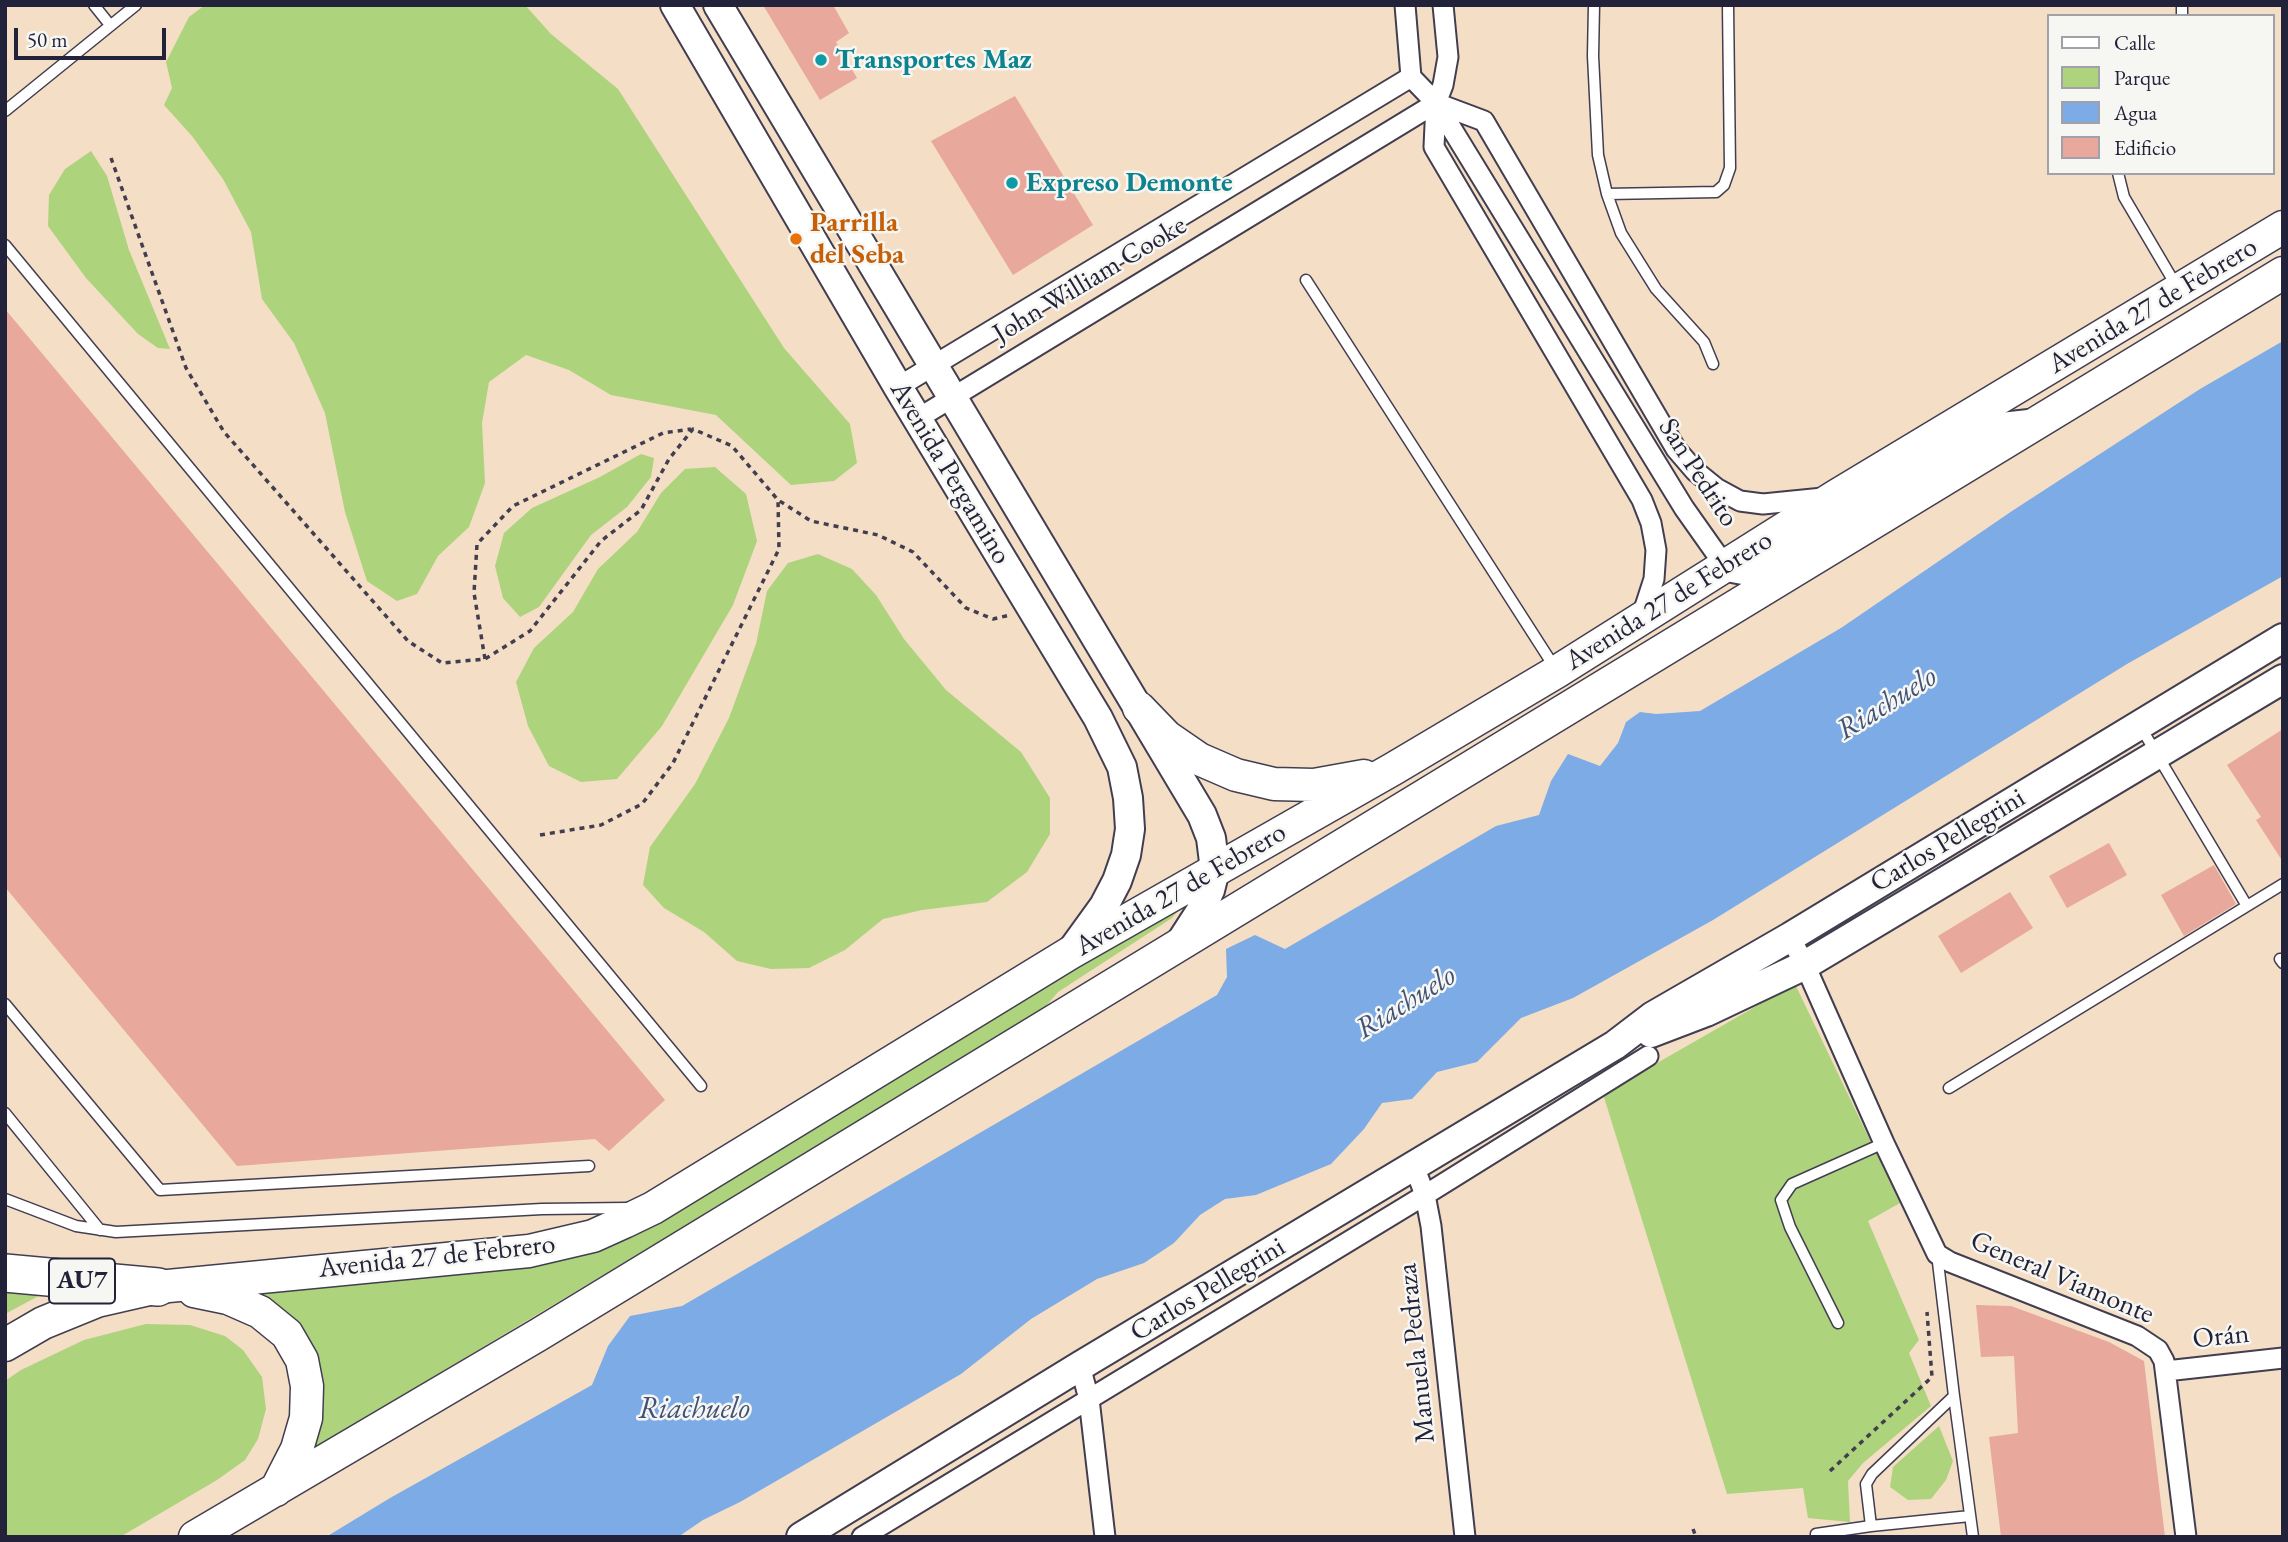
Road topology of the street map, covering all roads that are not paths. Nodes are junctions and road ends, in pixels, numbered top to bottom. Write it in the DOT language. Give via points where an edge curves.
graph roads {
  1 [pos="94,5"];
  2 [pos="135,5"];
  3 [pos="675,5"];
  4 [pos="718,5"];
  5 [pos="1405,5"];
  6 [pos="1443,5"];
  7 [pos="1594,5"];
  8 [pos="1728,5"];
  9 [pos="110,25"];
  10 [pos="1411,77"];
  11 [pos="1436,103"];
  12 [pos="5,111"];
  13 [pos="2118,175"];
  14 [pos="1607,194"];
  15 [pos="2283,228"];
  16 [pos="5,245"];
  17 [pos="2283,273"];
  18 [pos="1306,279"];
  19 [pos="2179,290"];
  20 [pos="1713,364"];
  21 [pos="934,365"];
  22 [pos="898,387"];
  23 [pos="954,396"];
  24 [pos="917,419"];
  25 [pos="2041,419"];
  26 [pos="1836,496"];
  27 [pos="1725,566"];
  28 [pos="1641,619"];
  29 [pos="2283,638"];
  30 [pos="1558,671"];
  31 [pos="2283,679"];
  32 [pos="1139,708"];
  33 [pos="2139,726"];
  34 [pos="2157,755"];
  35 [pos="1393,769"];
  36 [pos="1215,870"];
  37 [pos="2283,884"];
  38 [pos="2247,906"];
  39 [pos="1790,937"];
  40 [pos="1180,943"];
  41 [pos="1070,953"];
  42 [pos="1805,965"];
  43 [pos="5,1004"];
  44 [pos="1615,1045"];
  45 [pos="1648,1056"];
  46 [pos="701,1086"];
  47 [pos="1949,1088"];
  48 [pos="5,1112"];
  49 [pos="5,1120"];
  50 [pos="20,1130"];
  51 [pos="1884,1143"];
  52 [pos="589,1166"];
  53 [pos="1414,1166"];
  54 [pos="1425,1195"];
  55 [pos="5,1199"];
  56 [pos="653,1208"];
  57 [pos="100,1230"];
  58 [pos="1937,1254"];
  59 [pos="5,1273"];
  60 [pos="158,1287"];
  61 [pos="1838,1323"];
  62 [pos="5,1345"];
  63 [pos="2283,1358"];
  64 [pos="1080,1366"];
  65 [pos="2165,1371"];
  66 [pos="1954,1396"];
  67 [pos="1089,1399"];
  68 [pos="276,1490"];
  69 [pos="1970,1516"];
  70 [pos="1871,1527"];
  71 [pos="1816,1534"];
  72 [pos="195,1537"];
  73 [pos="802,1537"];
  74 [pos="862,1537"];
  75 [pos="1105,1537"];
  76 [pos="1465,1537"];
  77 [pos="1973,1537"];
  78 [pos="2186,1537"];
  1 -- 9 [label="lane"];
  2 -- 9 [label="lane"];
  3 -- 22 [label="main road, Avenida Pergamino"];
  4 -- 21 [label="main road, Avenida Pergamino"];
  5 -- 10 [label="street"];
  6 -- 11 [label="street, San Pedrito" via="1448,57"];
  7 -- 14 [label="lane" via="1598,155"];
  8 -- 14 [label="lane" via="1730,168 1724,185 1716,192"];
  9 -- 12 [label="lane"];
  10 -- 11 [label="street, San Pedrito"];
  10 -- 21 [label="street, John William Cooke"];
  11 -- 23 [label="street, John William Cooke"];
  11 -- 26 [label="street, San Pedrito" via="1484,121 1676,449 1695,471 1740,501 1763,504"];
  11 -- 27 [label="street, San Pedrito" via="1684,508"];
  11 -- 28 [label="street, San Pedrito" via="1434,147 1642,500 1656,550 1654,579"];
  13 -- 19 [label="lane" via="2124,197"];
  14 -- 20 [label="lane" via="1621,233 1642,267 1704,342"];
  15 -- 19 [label="main road, Avenida 27 de Febrero"];
  16 -- 46 [label="lane"];
  17 -- 25 [label="main road, Avenida 27 de Febrero"];
  18 -- 30 [label="lane"];
  19 -- 26 [label="main road, Avenida 27 de Febrero"];
  21 -- 22 [label="street, John William Cooke"];
  21 -- 23 [label="main road, Avenida Pergamino"];
  22 -- 24 [label="main road, Avenida Pergamino"];
  23 -- 24 [label="street, John William Cooke"];
  23 -- 32 [label="main road, Avenida Pergamino"];
  24 -- 41 [label="main road, Avenida Pergamino" via="1098,718 1122,767 1130,829 1126,855 1104,906"];
  25 -- 27 [label="street, San Pedrito" via="1997,423 1745,575"];
  25 -- 40 [label="main road, Avenida 27 de Febrero"];
  26 -- 27 [label="main road, Avenida 27 de Febrero"];
  27 -- 28 [label="main road, Avenida 27 de Febrero"];
  28 -- 30 [label="main road, Avenida 27 de Febrero"];
  29 -- 33 [label="main road, Carlos Pellegrini"];
  30 -- 35 [label="main road, Avenida 27 de Febrero"];
  31 -- 34 [label="main road, Carlos Pellegrini"];
  32 -- 35 [label="main road" via="1167,737 1199,759 1236,775 1274,784 1314,785"];
  32 -- 36 [label="main road, Avenida Pergamino" via="1202,815"];
  33 -- 34 [label="lane"];
  33 -- 39 [label="main road, Carlos Pellegrini"];
  34 -- 38 [label="lane"];
  34 -- 42 [label="main road, Carlos Pellegrini"];
  35 -- 36 [label="main road, Avenida 27 de Febrero"];
  36 -- 40 [label="main road, Avenida Pergamino" via="1200,912"];
  36 -- 41 [label="main road, Avenida 27 de Febrero"];
  37 -- 38 [label="lane"];
  38 -- 47 [label="lane"];
  39 -- 42 [label="street, General Viamonte"];
  39 -- 44 [label="main road, Carlos Pellegrini" via="1653,1016"];
  40 -- 68 [label="main road, Avenida 27 de Febrero"];
  41 -- 56 [label="main road, Avenida 27 de Febrero"];
  42 -- 44 [label="main road, Carlos Pellegrini" via="1706,1012"];
  42 -- 51 [label="street, General Viamonte"];
  43 -- 52 [label="lane" via="160,1190"];
  44 -- 53 [label="main road, Carlos Pellegrini"];
  45 -- 54 [label="street, Carlos Pellegrini"];
  48 -- 50 [label="lane"];
  49 -- 50 [label="lane"];
  50 -- 57 [label="lane"];
  51 -- 58 [label="street, General Viamonte"];
  51 -- 61 [label="lane" via="1792,1184 1782,1200 1790,1227"];
  53 -- 54 [label="street, Manuela Pedraza"];
  53 -- 64 [label="main road, Carlos Pellegrini"];
  54 -- 67 [label="street, Carlos Pellegrini"];
  54 -- 76 [label="street, Manuela Pedraza"];
  55 -- 57 [label="lane" via="76,1226"];
  56 -- 57 [label="lane"];
  56 -- 60 [label="main road, Avenida 27 de Febrero" via="593,1236 529,1251"];
  58 -- 65 [label="street, General Viamonte" via="2137,1336 2158,1350"];
  58 -- 66 [label="lane"];
  59 -- 60 [label="highway, AU7"];
  60 -- 62 [label="main road, Avenida 27 de Febrero" via="97,1301"];
  60 -- 68 [label="main road" via="213,1294 240,1303 270,1318 292,1342 305,1372 307,1409 300,1441"];
  63 -- 65 [label="street, Orán"];
  64 -- 67 [label="street"];
  64 -- 73 [label="main road, Carlos Pellegrini"];
  65 -- 78 [label="street, General Viamonte"];
  66 -- 69 [label="lane"];
  66 -- 70 [label="lane" via="1872,1474 1866,1484"];
  67 -- 74 [label="street, Carlos Pellegrini"];
  67 -- 75 [label="street"];
  68 -- 72 [label="main road, Avenida 27 de Febrero"];
  69 -- 70 [label="lane"];
  69 -- 77 [label="lane"];
  70 -- 71 [label="lane"];
}
